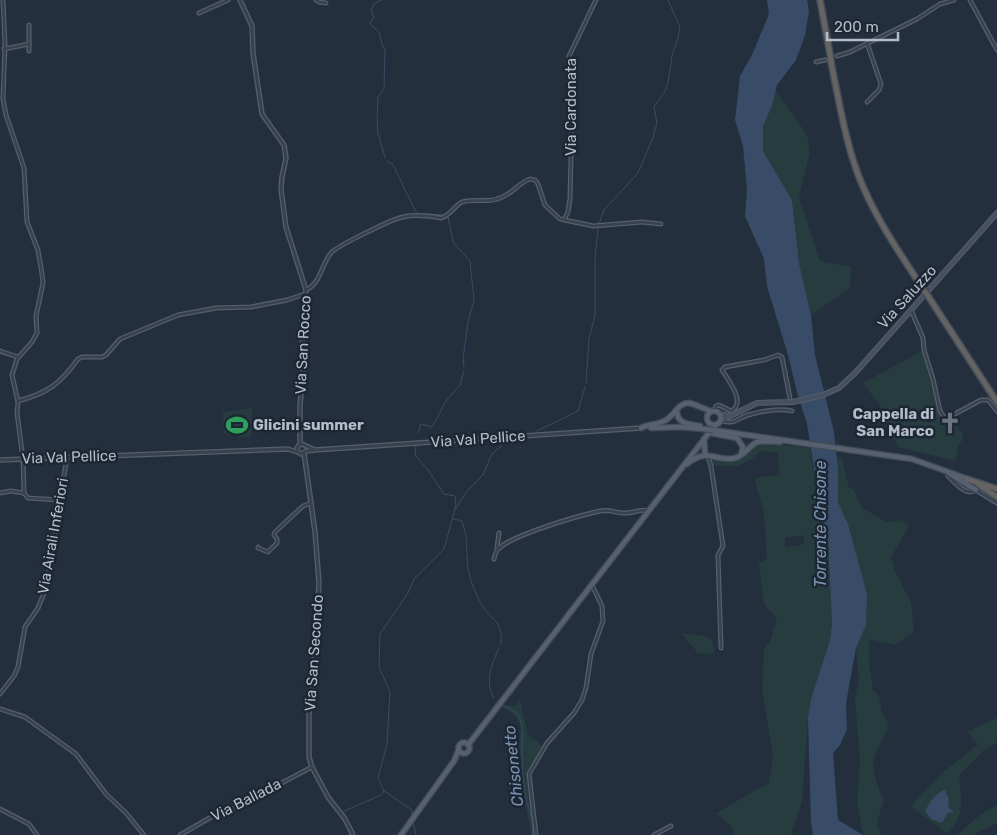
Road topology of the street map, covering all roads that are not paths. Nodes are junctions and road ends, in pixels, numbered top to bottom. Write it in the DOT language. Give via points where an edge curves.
graph roads {
  1 [pos="3,0"];
  2 [pos="228,0"];
  3 [pos="240,0"];
  4 [pos="316,0"];
  5 [pos="596,0"];
  6 [pos="821,0"];
  7 [pos="954,0"];
  8 [pos="970,0"];
  9 [pos="326,3"];
  10 [pos="4,12"];
  11 [pos="199,13"];
  12 [pos="0,14"];
  13 [pos="29,26"];
  14 [pos="867,43"];
  15 [pos="29,44"];
  16 [pos="4,49"];
  17 [pos="997,50"];
  18 [pos="29,51"];
  19 [pos="833,55"];
  20 [pos="825,60"];
  21 [pos="816,62"];
  22 [pos="867,102"];
  23 [pos="997,213"];
  24 [pos="565,219"];
  25 [pos="661,224"];
  26 [pos="306,292"];
  27 [pos="911,310"];
  28 [pos="957,338"];
  29 [pos="0,351"];
  30 [pos="18,357"];
  31 [pos="997,397"];
  32 [pos="792,400"];
  33 [pos="18,402"];
  34 [pos="997,402"];
  35 [pos="678,408"];
  36 [pos="700,409"];
  37 [pos="713,411"];
  38 [pos="792,411"];
  39 [pos="997,411"];
  40 [pos="720,414"];
  41 [pos="729,416"];
  42 [pos="708,420"];
  43 [pos="720,420"];
  44 [pos="641,428"];
  45 [pos="709,430"];
  46 [pos="301,435"];
  47 [pos="705,438"];
  48 [pos="791,441"];
  49 [pos="299,445"];
  50 [pos="288,449"];
  51 [pos="303,450"];
  52 [pos="694,450"];
  53 [pos="706,454"];
  54 [pos="700,456"];
  55 [pos="740,456"];
  56 [pos="67,457"];
  57 [pos="23,459"];
  58 [pos="0,460"];
  59 [pos="938,467"];
  60 [pos="676,476"];
  61 [pos="948,476"];
  62 [pos="967,479"];
  63 [pos="977,487"];
  64 [pos="997,489"];
  65 [pos="0,493"];
  66 [pos="24,493"];
  67 [pos="997,495"];
  68 [pos="59,500"];
  69 [pos="311,503"];
  70 [pos="997,503"];
  71 [pos="649,511"];
  72 [pos="499,533"];
  73 [pos="258,547"];
  74 [pos="500,548"];
  75 [pos="494,559"];
  76 [pos="592,585"];
  77 [pos="721,648"];
  78 [pos="0,694"];
  79 [pos="0,709"];
  80 [pos="466,744"];
  81 [pos="459,749"];
  82 [pos="466,753"];
  83 [pos="454,761"];
  84 [pos="312,767"];
  85 [pos="0,809"];
  86 [pos="671,826"];
  87 [pos="37,835"];
  88 [pos="144,835"];
  89 [pos="180,835"];
  90 [pos="353,835"];
  91 [pos="401,835"];
  92 [pos="536,835"];
  93 [pos="654,835"];
  1 -- 10 [label="street"];
  2 -- 11 [label="street"];
  3 -- 26 [label="street, Via San Rocco" via="252,26 252,53 262,114 285,151 281,189 286,228"];
  4 -- 9 [label="street"];
  5 -- 24 [label="street, Via Cardonata" via="569,56 572,112 570,199"];
  6 -- 19 [label="highway"];
  7 -- 14 [label="street" via="940,4"];
  8 -- 17 [label="street"];
  10 -- 12 [label="street"];
  10 -- 16 [label="street"];
  13 -- 15 [label="street"];
  14 -- 19 [label="street"];
  14 -- 22 [label="street" via="881,84"];
  15 -- 16 [label="street"];
  15 -- 18 [label="street"];
  16 -- 30 [label="street" via="3,99 24,168 27,222 38,250 42,274 37,333"];
  19 -- 28 [label="highway, bridge" via="847,140 859,177 886,232"];
  20 -- 21 [label="street"];
  23 -- 27 [label="main road, Via Saluzzo"];
  24 -- 25 [label="street" via="593,226 642,222"];
  24 -- 26 [label="street" via="560,219 545,205 538,184 530,178 508,195 495,200 461,203 441,218 399,218 331,252 316,281"];
  26 -- 33 [label="street" via="287,300 251,307 216,308 178,315 120,339 102,357 78,359 59,383"];
  26 -- 46 [label="street, Via San Rocco"];
  27 -- 32 [label="main road, Via Saluzzo" via="846,381 816,398"];
  27 -- 39 [label="street" via="923,338 940,411 944,416 949,417 981,400 988,400"];
  28 -- 31 [label="highway"];
  28 -- 34 [label="highway"];
  29 -- 30 [label="street"];
  30 -- 33 [label="street" via="12,375"];
  32 -- 37 [label="street" via="780,355 725,367 722,370 738,403 731,411 719,405"];
  32 -- 41 [label="main road, Via Saluzzo" via="757,403"];
  33 -- 57 [label="street"];
  35 -- 36 [label="main road" via="690,403"];
  35 -- 44 [label="main road" via="670,418"];
  35 -- 45 [label="main road" via="681,421"];
  36 -- 37 [label="main road"];
  36 -- 42 [label="main road"];
  37 -- 40 [label="main road"];
  37 -- 42 [label="main road"];
  38 -- 43 [label="street" via="747,415 735,422"];
  40 -- 41 [label="main road"];
  40 -- 43 [label="main road"];
  41 -- 43 [label="main road, Via Saluzzo"];
  42 -- 45 [label="main road"];
  43 -- 45 [label="main road"];
  44 -- 45 [label="main road"];
  44 -- 51 [label="street, Via Val Pellice"];
  45 -- 47 [label="main road"];
  45 -- 48 [label="main road"];
  45 -- 55 [label="main road" via="737,438 743,447"];
  46 -- 49 [label="street, Via San Rocco"];
  46 -- 51 [label="street, Via San Rocco"];
  47 -- 52 [label="main road"];
  47 -- 53 [label="main road"];
  48 -- 55 [label="main road" via="760,441"];
  48 -- 59 [label="main road" via="912,459"];
  49 -- 50 [label="street"];
  49 -- 51 [label="street"];
  49 -- 51 [label="street, Via San Rocco"];
  50 -- 51 [label="street"];
  50 -- 56 [label="street, Via Val Pellice"];
  51 -- 69 [label="street, Via San Secondo"];
  52 -- 53 [label="main road"];
  52 -- 54 [label="main road"];
  52 -- 60 [label="main road"];
  53 -- 54 [label="main road"];
  53 -- 55 [label="main road" via="732,459"];
  53 -- 77 [label="street" via="711,466 722,546 718,555"];
  54 -- 60 [label="main road" via="686,464"];
  56 -- 57 [label="street, Via Val Pellice"];
  56 -- 68 [label="street, Via Airali Inferiori"];
  57 -- 58 [label="street, Via Val Pellice"];
  57 -- 66 [label="street"];
  59 -- 62 [label="main road"];
  59 -- 63 [label="main road"];
  60 -- 71 [label="main road"];
  61 -- 63 [label="street" via="967,493 972,493"];
  62 -- 63 [label="main road"];
  62 -- 64 [label="highway"];
  63 -- 67 [label="highway"];
  63 -- 70 [label="street"];
  65 -- 66 [label="street"];
  66 -- 68 [label="street" via="28,498"];
  68 -- 78 [label="street, Via Airali Inferiori" via="46,588 23,632 14,676"];
  69 -- 73 [label="street" via="303,506 275,532 277,543 273,548 268,552"];
  69 -- 84 [label="street, Via San Secondo" via="319,583 309,722"];
  71 -- 74 [label="street" via="624,514 614,510 601,511 524,535"];
  71 -- 76 [label="main road"];
  72 -- 74 [label="street" via="497,547"];
  74 -- 75 [label="street"];
  76 -- 80 [label="main road"];
  76 -- 92 [label="street" via="604,616 591,654 585,693 578,708 546,743 530,774"];
  79 -- 88 [label="street" via="25,717 76,754 106,794"];
  80 -- 81 [label="main road" via="460,745"];
  80 -- 82 [label="main road" via="470,750"];
  81 -- 82 [label="main road"];
  81 -- 83 [label="main road"];
  82 -- 83 [label="main road"];
  83 -- 91 [label="main road"];
  84 -- 89 [label="street, Via Ballada"];
  84 -- 90 [label="street, Via San Secondo"];
  85 -- 87 [label="street" via="28,824"];
  86 -- 93 [label="street"];
}
